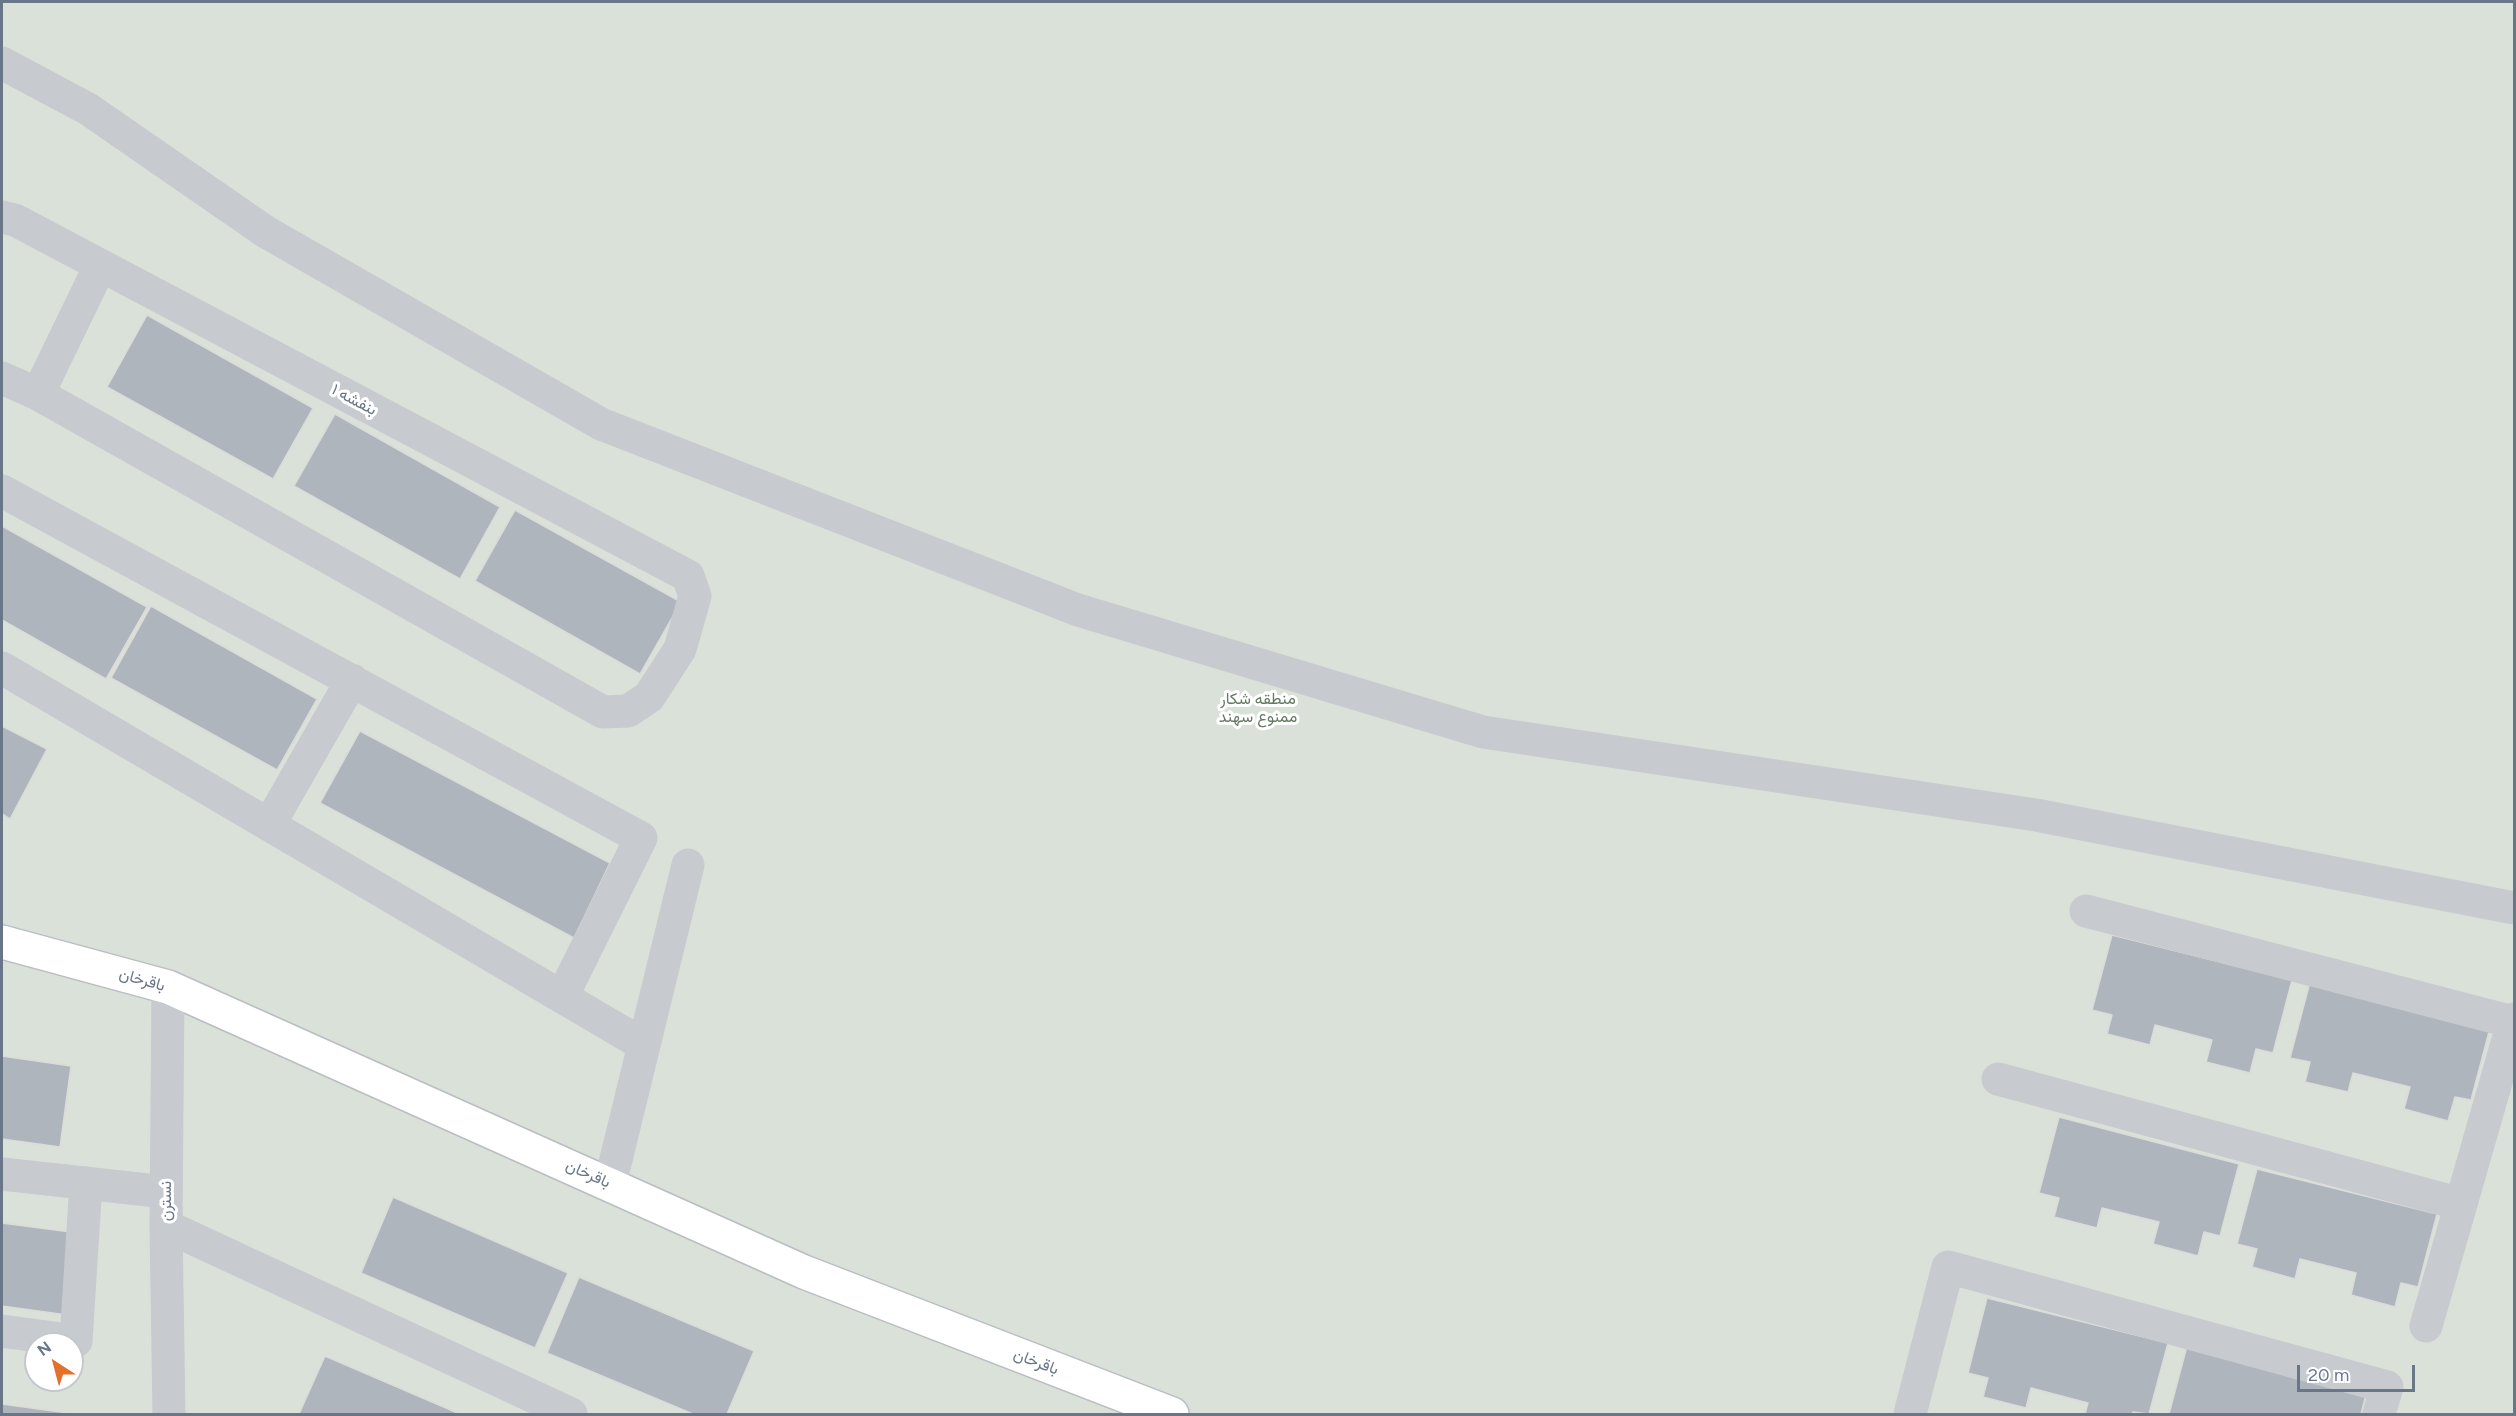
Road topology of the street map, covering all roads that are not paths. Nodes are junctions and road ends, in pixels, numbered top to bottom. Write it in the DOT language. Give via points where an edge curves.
graph roads {
  1 [pos="2,63"];
  2 [pos="2,217"];
  3 [pos="100,266"];
  4 [pos="2,378"];
  5 [pos="38,394"];
  6 [pos="2,491"];
  7 [pos="2,668"];
  8 [pos="352,680"];
  9 [pos="269,825"];
  10 [pos="688,865"];
  11 [pos="2514,908"];
  12 [pos="2086,911"];
  13 [pos="2,942"];
  14 [pos="168,987"];
  15 [pos="562,997"];
  16 [pos="2514,1021"];
  17 [pos="644,1045"];
  18 [pos="1998,1079"];
  19 [pos="2,1174"];
  20 [pos="86,1183"];
  21 [pos="610,1184"];
  22 [pos="166,1192"];
  23 [pos="2461,1204"];
  24 [pos="166,1226"];
  25 [pos="2426,1326"];
  26 [pos="2,1331"];
  27 [pos="169,1414"];
  28 [pos="571,1414"];
  29 [pos="1172,1414"];
  30 [pos="1910,1414"];
  31 [pos="2379,1414"];
  1 -- 11 [label="street" via="88,109 266,232 601,424 1078,610 1483,732 2036,815"];
  2 -- 3 [label="street, بنفشه ۱" via="15,220"];
  3 -- 5 [label="street"];
  3 -- 5 [label="street, بنفشه ۱" via="688,576 695,596 680,649 649,697 628,711 603,711"];
  4 -- 5 [label="street"];
  6 -- 8 [label="street"];
  7 -- 9 [label="street"];
  8 -- 9 [label="street"];
  8 -- 15 [label="street" via="641,838"];
  9 -- 15 [label="street"];
  10 -- 17 [label="street"];
  12 -- 16 [label="street"];
  13 -- 14 [label="main road, باقرخان"];
  14 -- 21 [label="main road, باقرخان"];
  14 -- 22 [label="street, نسترن"];
  15 -- 17 [label="street"];
  16 -- 23 [label="street"];
  17 -- 21 [label="street"];
  18 -- 23 [label="street"];
  19 -- 20 [label="street"];
  20 -- 22 [label="street"];
  20 -- 26 [label="street" via="76,1341"];
  21 -- 29 [label="main road, باقرخان" via="804,1272"];
  22 -- 24 [label="street, نسترن"];
  23 -- 25 [label="street"];
  24 -- 27 [label="street, نسترن"];
  24 -- 28 [label="street"];
  30 -- 31 [label="street" via="1948,1267 2387,1387"];
}
